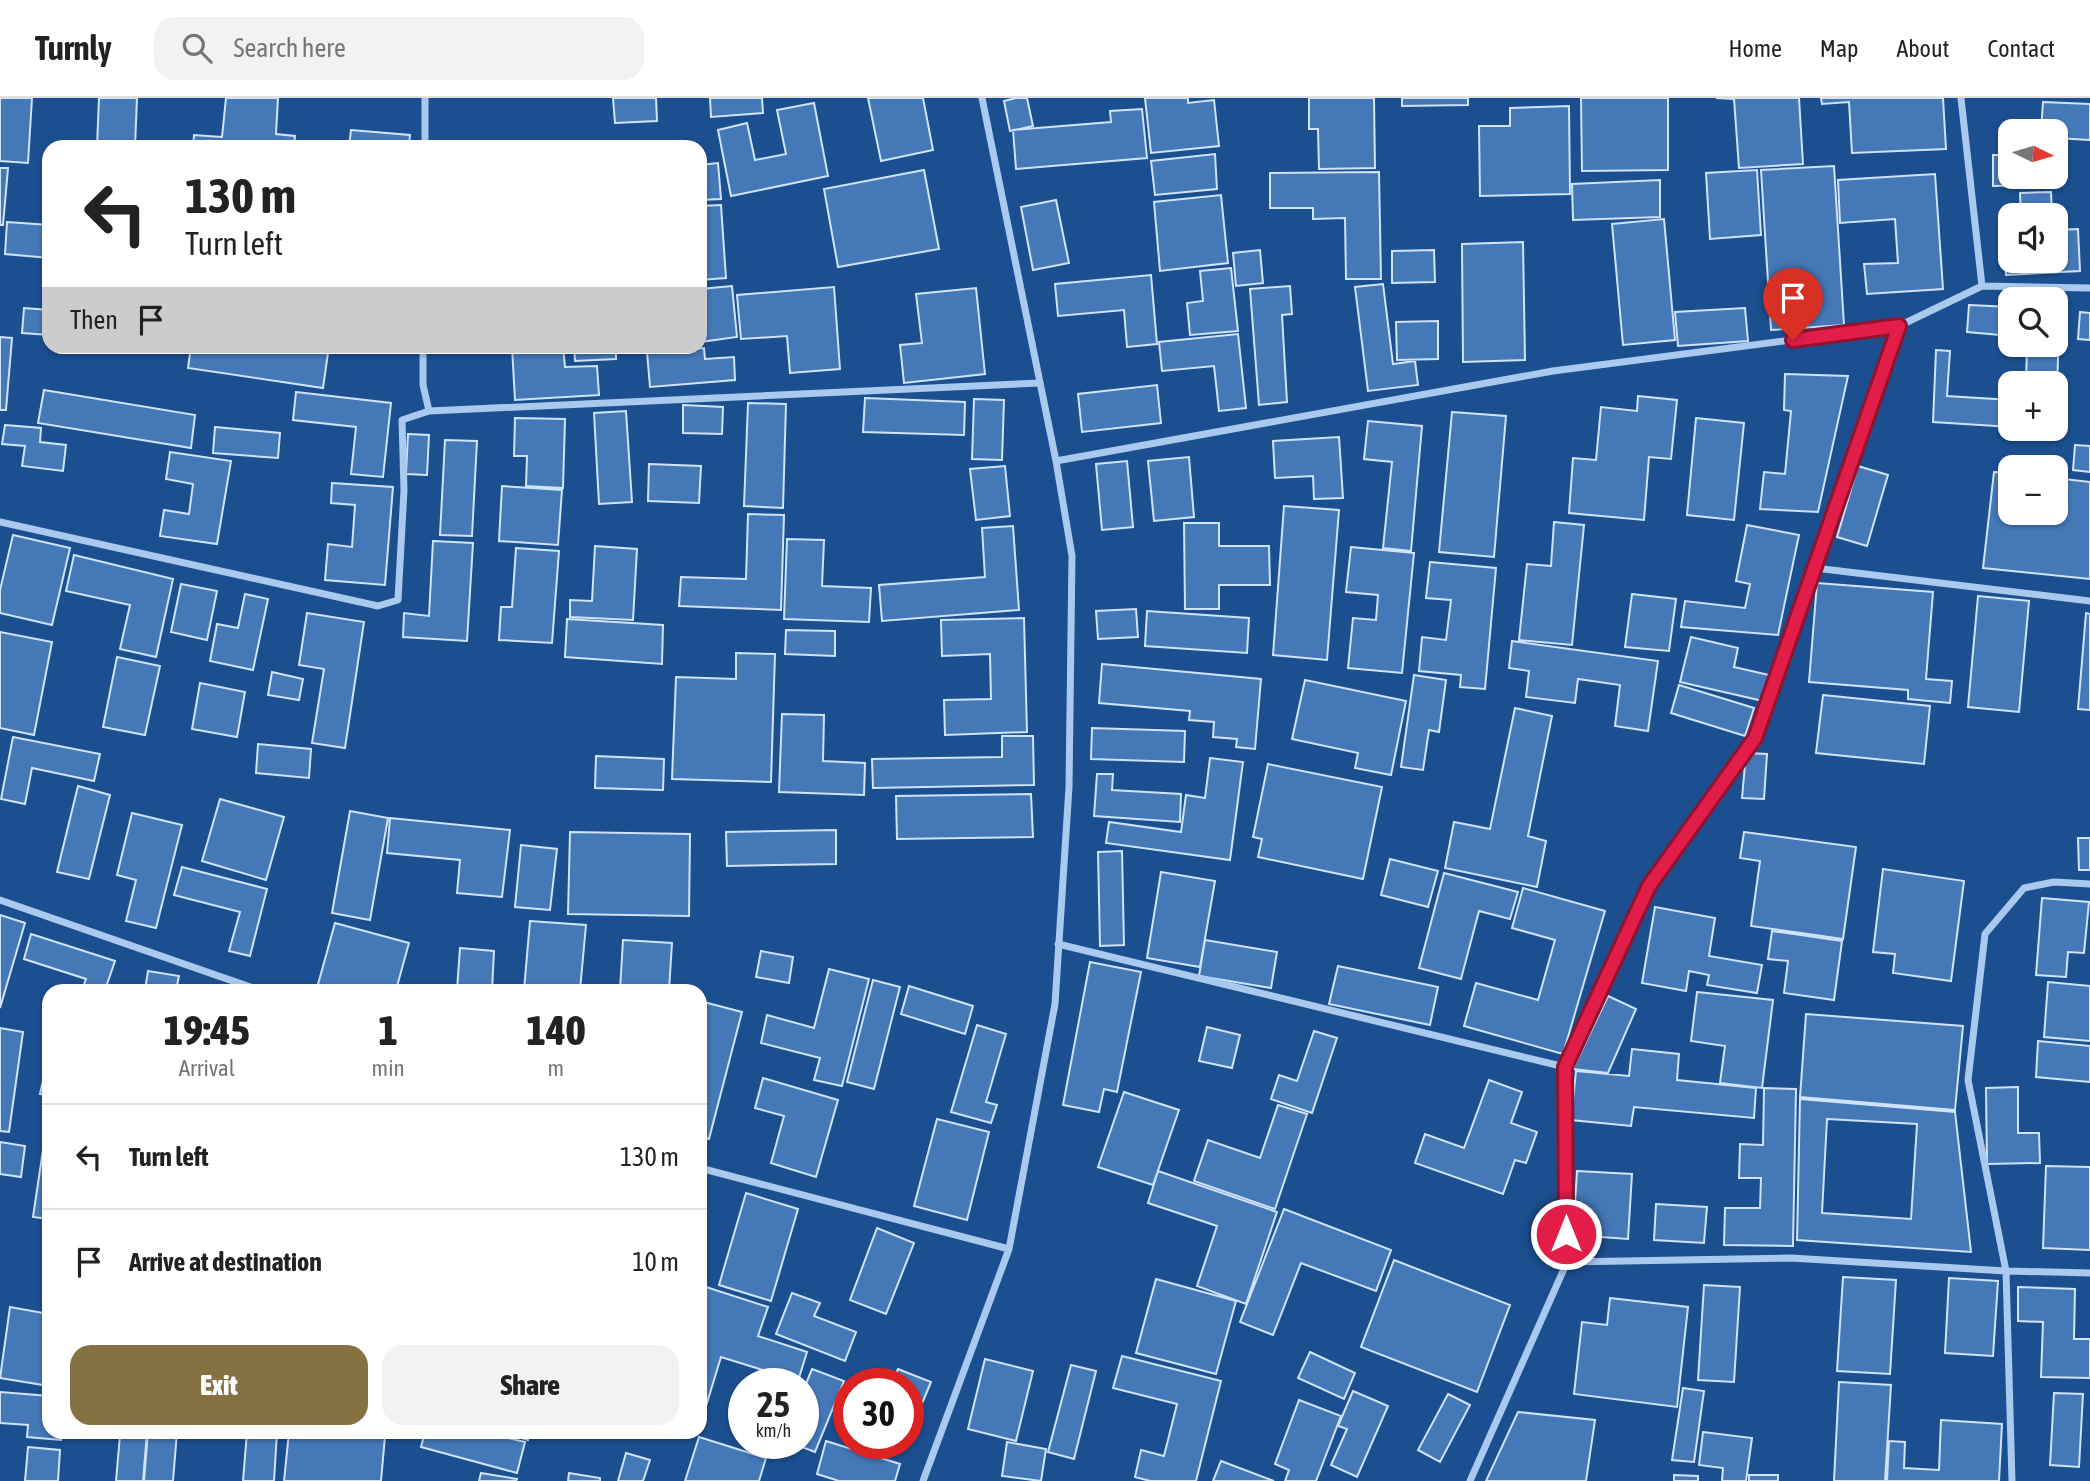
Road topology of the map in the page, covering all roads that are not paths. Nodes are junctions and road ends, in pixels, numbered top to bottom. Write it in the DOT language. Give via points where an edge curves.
graph roads {
  1 [pos="425,98"];
  2 [pos="982,98"];
  3 [pos="1961,98"];
  4 [pos="425,140"];
  5 [pos="1982,286"];
  6 [pos="2090,288"];
  7 [pos="1899,326"];
  8 [pos="423,354"];
  9 [pos="1040,383"];
  10 [pos="429,411"];
  11 [pos="1056,461"];
  12 [pos="0,522"];
  13 [pos="1815,568"];
  14 [pos="2090,601"];
  15 [pos="2090,884"];
  16 [pos="0,900"];
  17 [pos="1058,944"];
  18 [pos="241,984"];
  19 [pos="1565,1067"];
  20 [pos="707,1170"];
  21 [pos="1009,1249"];
  22 [pos="1567,1262"];
  23 [pos="2006,1271"];
  24 [pos="2090,1273"];
  25 [pos="923,1481"];
  26 [pos="1470,1481"];
  27 [pos="2012,1481"];
  1 -- 4 [label="street"];
  2 -- 9 [label="street"];
  3 -- 5 [label="street"];
  5 -- 6 [label="street"];
  5 -- 7 [label="street"];
  7 -- 11 [label="street" via="1553,372"];
  7 -- 13 [label="street"];
  8 -- 10 [label="street"];
  9 -- 10 [label="street"];
  9 -- 11 [label="street"];
  10 -- 12 [label="street" via="402,420 404,490 398,600 378,606"];
  11 -- 17 [label="street" via="1072,556 1069,787"];
  13 -- 14 [label="street"];
  13 -- 19 [label="street" via="1755,738 1649,886"];
  15 -- 23 [label="street" via="2054,882 2024,888 1985,934 1968,1080"];
  16 -- 18 [label="street"];
  17 -- 19 [label="street"];
  17 -- 21 [label="street" via="1055,1004"];
  19 -- 22 [label="street"];
  20 -- 21 [label="street"];
  21 -- 25 [label="street"];
  22 -- 23 [label="street" via="1791,1258"];
  22 -- 26 [label="street"];
  23 -- 24 [label="street"];
  23 -- 27 [label="street"];
}
